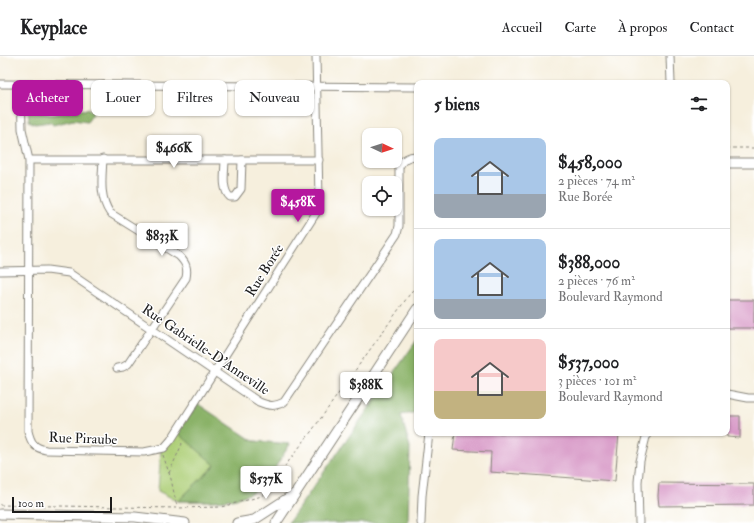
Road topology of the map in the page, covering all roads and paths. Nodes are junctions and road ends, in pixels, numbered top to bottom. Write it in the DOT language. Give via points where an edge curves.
graph roads {
  1 [pos="316,56"];
  2 [pos="670,56"];
  3 [pos="671,80"];
  4 [pos="0,84"];
  5 [pos="12,85"];
  6 [pos="83,85"];
  7 [pos="317,86"];
  8 [pos="414,87"];
  9 [pos="22,116"];
  10 [pos="730,148"];
  11 [pos="754,148"];
  12 [pos="414,156"];
  13 [pos="103,159"];
  14 [pos="29,160"];
  15 [pos="225,160"];
  16 [pos="242,160"];
  17 [pos="319,160"];
  18 [pos="730,163"];
  19 [pos="754,163"];
  20 [pos="0,271"];
  21 [pos="28,271"];
  22 [pos="414,288"];
  23 [pos="414,314"];
  24 [pos="152,329"];
  25 [pos="116,368"];
  26 [pos="215,372"];
  27 [pos="730,394"];
  28 [pos="754,398"];
  29 [pos="177,432"];
  30 [pos="429,436"];
  31 [pos="646,436"];
  32 [pos="161,449"];
  33 [pos="169,473"];
  34 [pos="298,491"];
  35 [pos="0,505"];
  36 [pos="177,508"];
  37 [pos="0,514"];
  38 [pos="185,523"];
  39 [pos="238,523"];
  40 [pos="276,523"];
  41 [pos="421,523"];
  42 [pos="639,523"];
  1 -- 7 [label="street, Rue Borée"];
  2 -- 3 [label="street"];
  4 -- 5 [label="street"];
  6 -- 7 [label="street"];
  7 -- 8 [label="street"];
  7 -- 17 [label="street, Rue Borée"];
  9 -- 14 [label="street, Rue Piraube"];
  10 -- 11 [label="path"];
  12 -- 26 [label="street, Rue Gabrielle-D'Anneville" via="407,157 399,167 397,234 284,402 265,405"];
  13 -- 14 [label="street"];
  13 -- 15 [label="street"];
  13 -- 24 [label="street" via="102,193 110,213 179,256 187,266 186,278"];
  14 -- 21 [label="street, Rue Piraube"];
  15 -- 16 [label="street"];
  15 -- 16 [label="street" via="226,193 230,197 235,197 241,190"];
  16 -- 17 [label="street"];
  17 -- 26 [label="street, Rue Borée" via="319,199 316,213"];
  18 -- 19 [label="street"];
  20 -- 21 [label="street, Rue Gabrielle-D'Anneville"];
  21 -- 24 [label="street, Rue Gabrielle-D'Anneville" via="69,273"];
  21 -- 32 [label="street, Rue Piraube" via="30,441 34,446 46,450 144,452"];
  22 -- 36 [label="path" via="262,496 221,507"];
  23 -- 34 [label="street"];
  24 -- 25 [label="street" via="128,364"];
  24 -- 26 [label="street, Rue Gabrielle-D'Anneville"];
  26 -- 29 [label="street"];
  27 -- 28 [label="street"];
  29 -- 32 [label="street"];
  29 -- 33 [label="path" via="182,444"];
  30 -- 41 [label="street"];
  31 -- 42 [label="street" via="638,482"];
  32 -- 33 [label="path"];
  33 -- 36 [label="path"];
  34 -- 39 [label="street" via="254,520"];
  34 -- 40 [label="street"];
  35 -- 36 [label="path"];
  37 -- 38 [label="street" via="135,517"];
}
